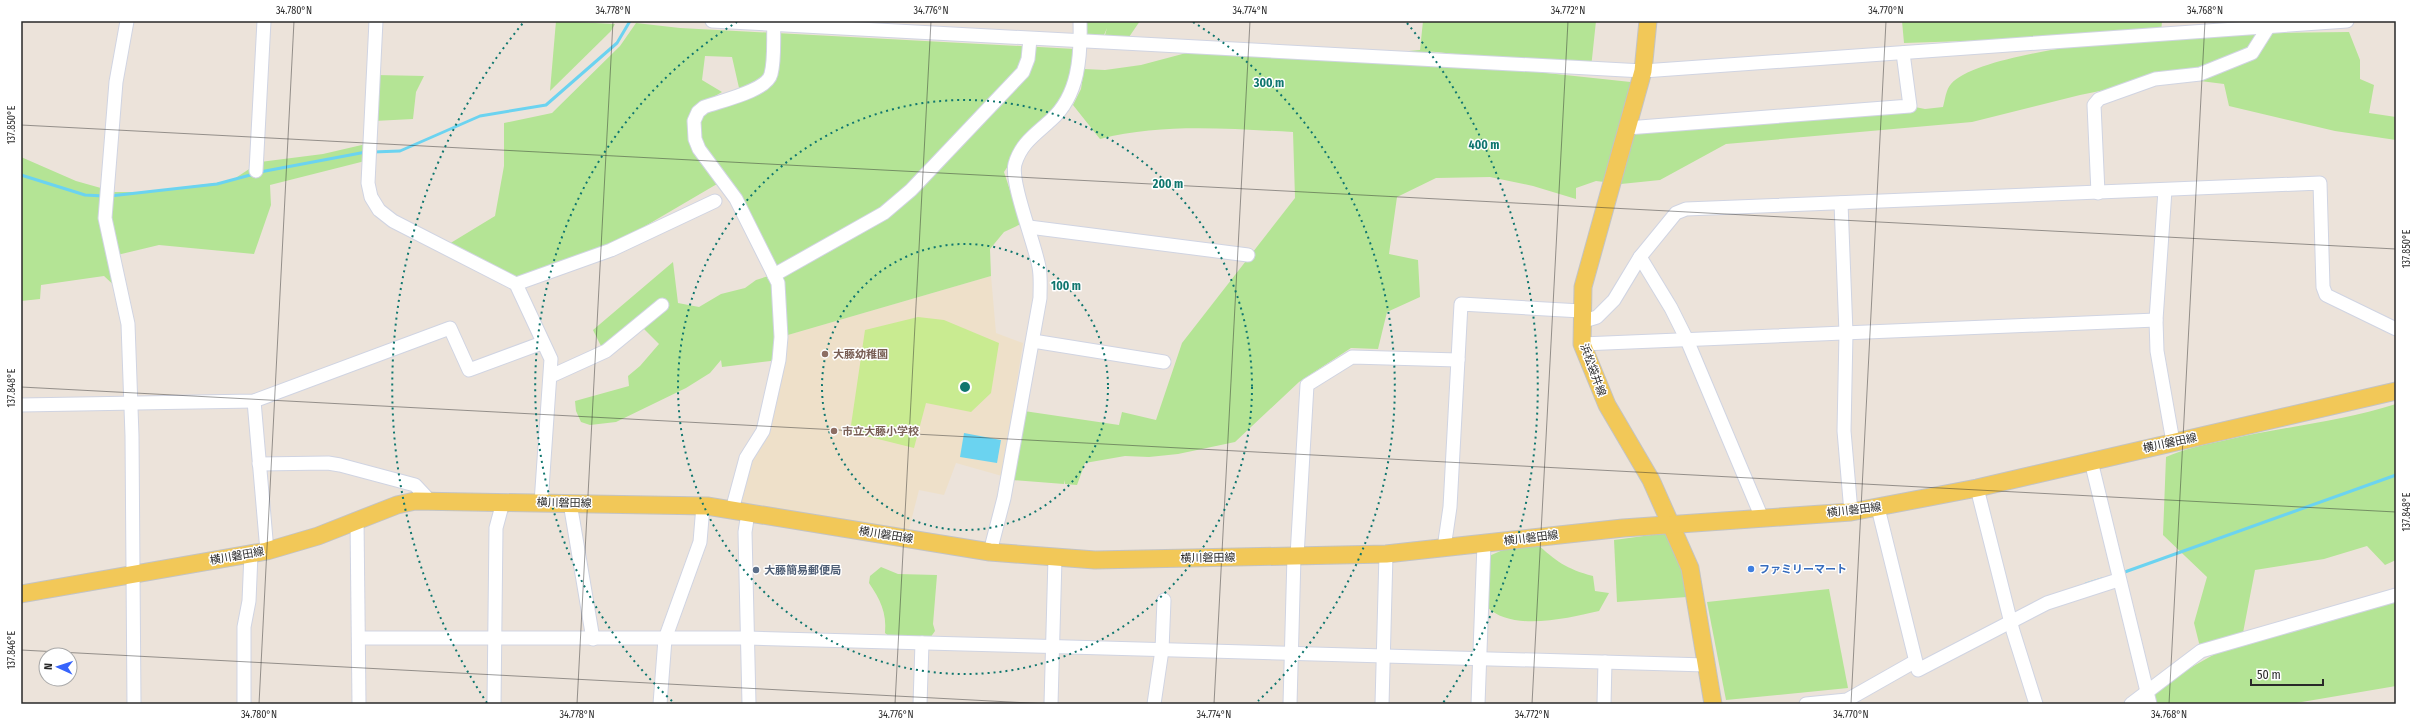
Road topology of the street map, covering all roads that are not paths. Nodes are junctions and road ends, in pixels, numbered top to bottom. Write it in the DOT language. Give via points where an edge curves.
graph roads {
  1 [pos="127,21"];
  2 [pos="264,21"];
  3 [pos="376,21"];
  4 [pos="712,21"];
  5 [pos="1080,21"];
  6 [pos="1648,21"];
  7 [pos="2347,21"];
  8 [pos="774,24"];
  9 [pos="2269,26"];
  10 [pos="2161,27"];
  11 [pos="1030,39"];
  12 [pos="1080,41"];
  13 [pos="1903,53"];
  14 [pos="1643,71"];
  15 [pos="1627,128"];
  16 [pos="256,171"];
  17 [pos="2165,190"];
  18 [pos="2098,193"];
  19 [pos="715,201"];
  20 [pos="1841,203"];
  21 [pos="1029,227"];
  22 [pos="1248,255"];
  23 [pos="1640,257"];
  24 [pos="774,275"];
  25 [pos="516,284"];
  26 [pos="662,305"];
  27 [pos="1581,316"];
  28 [pos="2156,320"];
  29 [pos="2396,329"];
  30 [pos="1846,333"];
  31 [pos="1687,340"];
  32 [pos="1033,341"];
  33 [pos="542,343"];
  34 [pos="1582,344"];
  35 [pos="1458,360"];
  36 [pos="1164,362"];
  37 [pos="551,376"];
  38 [pos="2396,391"];
  39 [pos="254,401"];
  40 [pos="131,402"];
  41 [pos="21,405"];
  42 [pos="2173,442"];
  43 [pos="2091,461"];
  44 [pos="260,464"];
  45 [pos="1976,488"];
  46 [pos="430,501"];
  47 [pos="504,502"];
  48 [pos="541,503"];
  49 [pos="570,503"];
  50 [pos="703,506"];
  51 [pos="1878,508"];
  52 [pos="740,511"];
  53 [pos="1851,512"];
  54 [pos="1762,518"];
  55 [pos="357,520"];
  56 [pos="1672,525"];
  57 [pos="1484,544"];
  58 [pos="1444,548"];
  59 [pos="259,552"];
  60 [pos="990,552"];
  61 [pos="1386,554"];
  62 [pos="1296,556"];
  63 [pos="1055,558"];
  64 [pos="134,573"];
  65 [pos="2118,580"];
  66 [pos="21,594"];
  67 [pos="2395,598"];
  68 [pos="1164,600"];
  69 [pos="2009,618"];
  70 [pos="359,638"];
  71 [pos="748,638"];
  72 [pos="494,639"];
  73 [pos="593,639"];
  74 [pos="664,639"];
  75 [pos="922,643"];
  76 [pos="1053,647"];
  77 [pos="1162,650"];
  78 [pos="1291,653"];
  79 [pos="1384,655"];
  80 [pos="1480,658"];
  81 [pos="1605,662"];
  82 [pos="1706,665"];
  83 [pos="1916,665"];
  84 [pos="2148,698"];
  85 [pos="134,704"];
  86 [pos="244,704"];
  87 [pos="359,704"];
  88 [pos="494,704"];
  89 [pos="660,704"];
  90 [pos="749,704"];
  91 [pos="920,704"];
  92 [pos="1051,704"];
  93 [pos="1154,704"];
  94 [pos="1290,704"];
  95 [pos="1382,704"];
  96 [pos="1478,704"];
  97 [pos="1604,704"];
  98 [pos="1713,704"];
  99 [pos="1806,704"];
  100 [pos="2036,704"];
  101 [pos="2131,704"];
  1 -- 40 [label="street" via="116,82 105,218 128,324"];
  2 -- 16 [label="street"];
  3 -- 25 [label="street" via="368,161 371,197 379,210 393,221"];
  4 -- 8 [label="street"];
  5 -- 12 [label="street"];
  6 -- 14 [label="main road, 浜松袋井線"];
  7 -- 9 [label="street"];
  8 -- 11 [label="street"];
  8 -- 24 [label="street" via="771,74 765,83 757,89 704,107 694,121 695,138 699,149 736,199"];
  9 -- 10 [label="street"];
  9 -- 18 [label="street" via="2252,53 2200,74 2155,79 2099,99 2094,105"];
  10 -- 13 [label="street"];
  11 -- 12 [label="street"];
  11 -- 24 [label="street" via="1028,59 1023,72 911,190 884,213"];
  12 -- 14 [label="street"];
  12 -- 21 [label="street" via="1072,91 1063,107 1021,148 1015,166 1016,183"];
  13 -- 14 [label="street"];
  13 -- 15 [label="street" via="1910,106"];
  14 -- 15 [label="main road, 浜松袋井線"];
  15 -- 27 [label="main road, 浜松袋井線" via="1589,261 1583,287"];
  17 -- 18 [label="street"];
  17 -- 28 [label="street"];
  17 -- 29 [label="street" via="2320,183 2323,288 2326,295"];
  18 -- 20 [label="street"];
  19 -- 25 [label="street" via="611,250"];
  20 -- 23 [label="street" via="1686,209 1676,213"];
  20 -- 30 [label="street"];
  21 -- 22 [label="street"];
  21 -- 32 [label="street" via="1040,272 1040,298"];
  23 -- 27 [label="street" via="1614,300 1597,316"];
  23 -- 31 [label="street"];
  24 -- 52 [label="street" via="778,283 782,337 779,360 763,431 746,458"];
  25 -- 33 [label="street"];
  26 -- 37 [label="street" via="606,351"];
  27 -- 34 [label="main road, 浜松袋井線"];
  27 -- 35 [label="street" via="1461,304"];
  28 -- 30 [label="street"];
  28 -- 42 [label="street" via="2157,351"];
  30 -- 31 [label="street"];
  30 -- 53 [label="street" via="1844,431"];
  31 -- 34 [label="street"];
  31 -- 54 [label="street"];
  32 -- 36 [label="street"];
  32 -- 60 [label="street" via="1004,498"];
  33 -- 37 [label="street" via="551,359"];
  33 -- 39 [label="street" via="469,370 450,328"];
  34 -- 56 [label="main road, 浜松袋井線" via="1607,405 1651,480"];
  35 -- 58 [label="street" via="1450,507"];
  35 -- 62 [label="street" via="1352,357 1307,385"];
  37 -- 48 [label="street"];
  38 -- 42 [label="main road, 横川磐田線"];
  39 -- 40 [label="street"];
  39 -- 44 [label="street"];
  40 -- 41 [label="street"];
  40 -- 64 [label="street"];
  42 -- 43 [label="main road, 横川磐田線"];
  43 -- 45 [label="main road, 横川磐田線"];
  43 -- 65 [label="street"];
  44 -- 46 [label="street" via="340,465 415,485"];
  44 -- 59 [label="street"];
  45 -- 51 [label="main road, 横川磐田線"];
  45 -- 69 [label="street"];
  46 -- 47 [label="main road, 横川磐田線"];
  46 -- 55 [label="main road, 横川磐田線" via="397,505"];
  47 -- 48 [label="main road, 横川磐田線"];
  47 -- 72 [label="street" via="496,528"];
  48 -- 49 [label="main road, 横川磐田線"];
  49 -- 50 [label="main road, 横川磐田線"];
  49 -- 73 [label="street"];
  50 -- 52 [label="main road, 横川磐田線"];
  50 -- 74 [label="street" via="700,542"];
  51 -- 53 [label="main road, 横川磐田線"];
  51 -- 83 [label="street"];
  52 -- 60 [label="main road, 横川磐田線"];
  52 -- 71 [label="street" via="745,532"];
  53 -- 54 [label="main road, 横川磐田線"];
  54 -- 56 [label="main road, 横川磐田線"];
  55 -- 59 [label="main road, 横川磐田線" via="318,536"];
  55 -- 70 [label="street"];
  56 -- 57 [label="main road, 横川磐田線"];
  56 -- 82 [label="main road, 浜松袋井線" via="1690,568"];
  57 -- 58 [label="main road, 横川磐田線"];
  57 -- 80 [label="street"];
  58 -- 61 [label="main road, 横川磐田線"];
  59 -- 64 [label="main road, 横川磐田線"];
  59 -- 86 [label="street" via="244,627"];
  60 -- 63 [label="main road, 横川磐田線"];
  61 -- 62 [label="main road, 横川磐田線"];
  61 -- 79 [label="street"];
  62 -- 63 [label="main road, 横川磐田線" via="1095,560"];
  62 -- 78 [label="street"];
  63 -- 76 [label="street"];
  64 -- 66 [label="main road, 横川磐田線"];
  64 -- 85 [label="street"];
  65 -- 69 [label="street"];
  65 -- 84 [label="street"];
  67 -- 84 [label="street" via="2201,651"];
  68 -- 77 [label="street"];
  69 -- 83 [label="street"];
  69 -- 100 [label="street"];
  70 -- 72 [label="street"];
  70 -- 87 [label="street"];
  71 -- 74 [label="street"];
  71 -- 75 [label="street"];
  71 -- 90 [label="street"];
  72 -- 73 [label="street"];
  72 -- 88 [label="street"];
  73 -- 74 [label="street"];
  74 -- 89 [label="street"];
  75 -- 76 [label="street"];
  75 -- 91 [label="street"];
  76 -- 77 [label="street"];
  76 -- 92 [label="street"];
  77 -- 78 [label="street"];
  77 -- 93 [label="street"];
  78 -- 79 [label="street"];
  78 -- 94 [label="street"];
  79 -- 80 [label="street"];
  79 -- 95 [label="street"];
  80 -- 81 [label="street"];
  80 -- 96 [label="street"];
  81 -- 82 [label="street"];
  81 -- 97 [label="street"];
  82 -- 98 [label="main road, 浜松袋井線"];
  83 -- 99 [label="street" via="1847,700"];
  84 -- 101 [label="street"];
}
